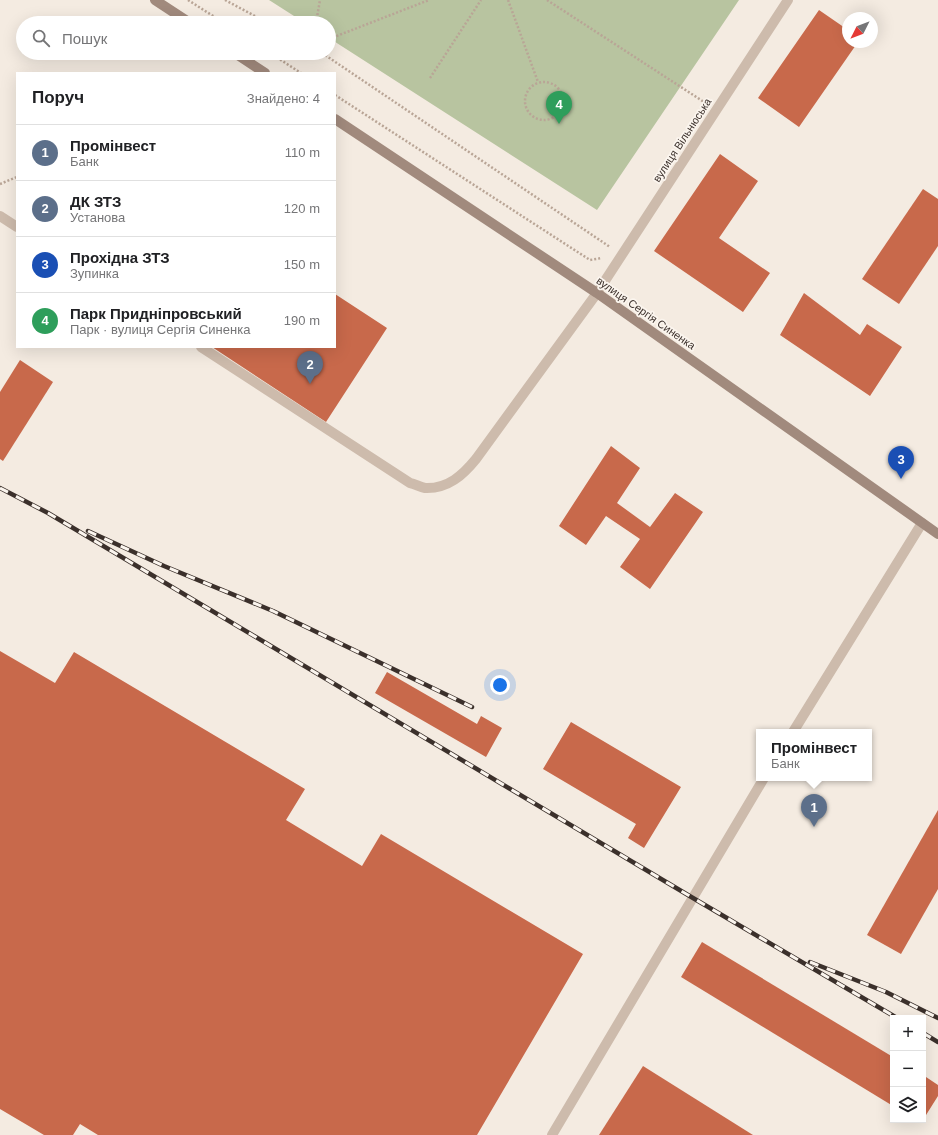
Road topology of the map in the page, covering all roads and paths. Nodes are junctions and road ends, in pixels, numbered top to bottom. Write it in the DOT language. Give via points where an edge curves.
graph roads {
  1 [pos="155,0"];
  2 [pos="188,0"];
  3 [pos="225,0"];
  4 [pos="320,0"];
  5 [pos="429,0"];
  6 [pos="481,0"];
  7 [pos="508,0"];
  8 [pos="547,0"];
  9 [pos="788,0"];
  10 [pos="179,16"];
  11 [pos="213,16"];
  12 [pos="255,16"];
  13 [pos="317,16"];
  14 [pos="336,36"];
  15 [pos="246,60"];
  16 [pos="281,60"];
  17 [pos="332,60"];
  18 [pos="264,72"];
  19 [pos="299,72"];
  20 [pos="430,78"];
  21 [pos="538,82"];
  22 [pos="336,96"];
  23 [pos="716,110"];
  24 [pos="336,120"];
  25 [pos="16,177"];
  26 [pos="0,184"];
  27 [pos="0,216"];
  28 [pos="16,226"];
  29 [pos="621,255"];
  30 [pos="597,293"];
  31 [pos="203,348"];
  32 [pos="922,523"];
  33 [pos="938,534"];
  34 [pos="794,729"];
  35 [pos="762,781"];
  36 [pos="552,1135"];
  1 -- 10 [label="street"];
  2 -- 11 [label="path"];
  3 -- 12 [label="path"];
  4 -- 13 [label="path"];
  5 -- 14 [label="path"];
  6 -- 20 [label="path"];
  7 -- 21 [label="path"];
  8 -- 23 [label="path"];
  9 -- 23 [label="street, вулиця Вільнюська"];
  15 -- 18 [label="street"];
  16 -- 19 [label="path"];
  17 -- 29 [label="path"];
  21 -- 21 [label="path" via="531,86 525,100 529,112 543,120 558,113 563,98 554,84"];
  22 -- 29 [label="path" via="590,260"];
  23 -- 29 [label="street, вулиця Вільнюська"];
  24 -- 30 [label="street, вулиця Сергія Синенка"];
  25 -- 26 [label="path"];
  27 -- 28 [label="street"];
  29 -- 30 [label="street, вулиця Вільнюська"];
  30 -- 31 [label="street, вулиця Вільнюська" via="476,459 464,473 440,486 424,488 410,483"];
  30 -- 32 [label="street, вулиця Сергія Синенка"];
  32 -- 33 [label="street, вулиця Сергія Синенка"];
  32 -- 34 [label="street"];
  35 -- 36 [label="street"];
}
